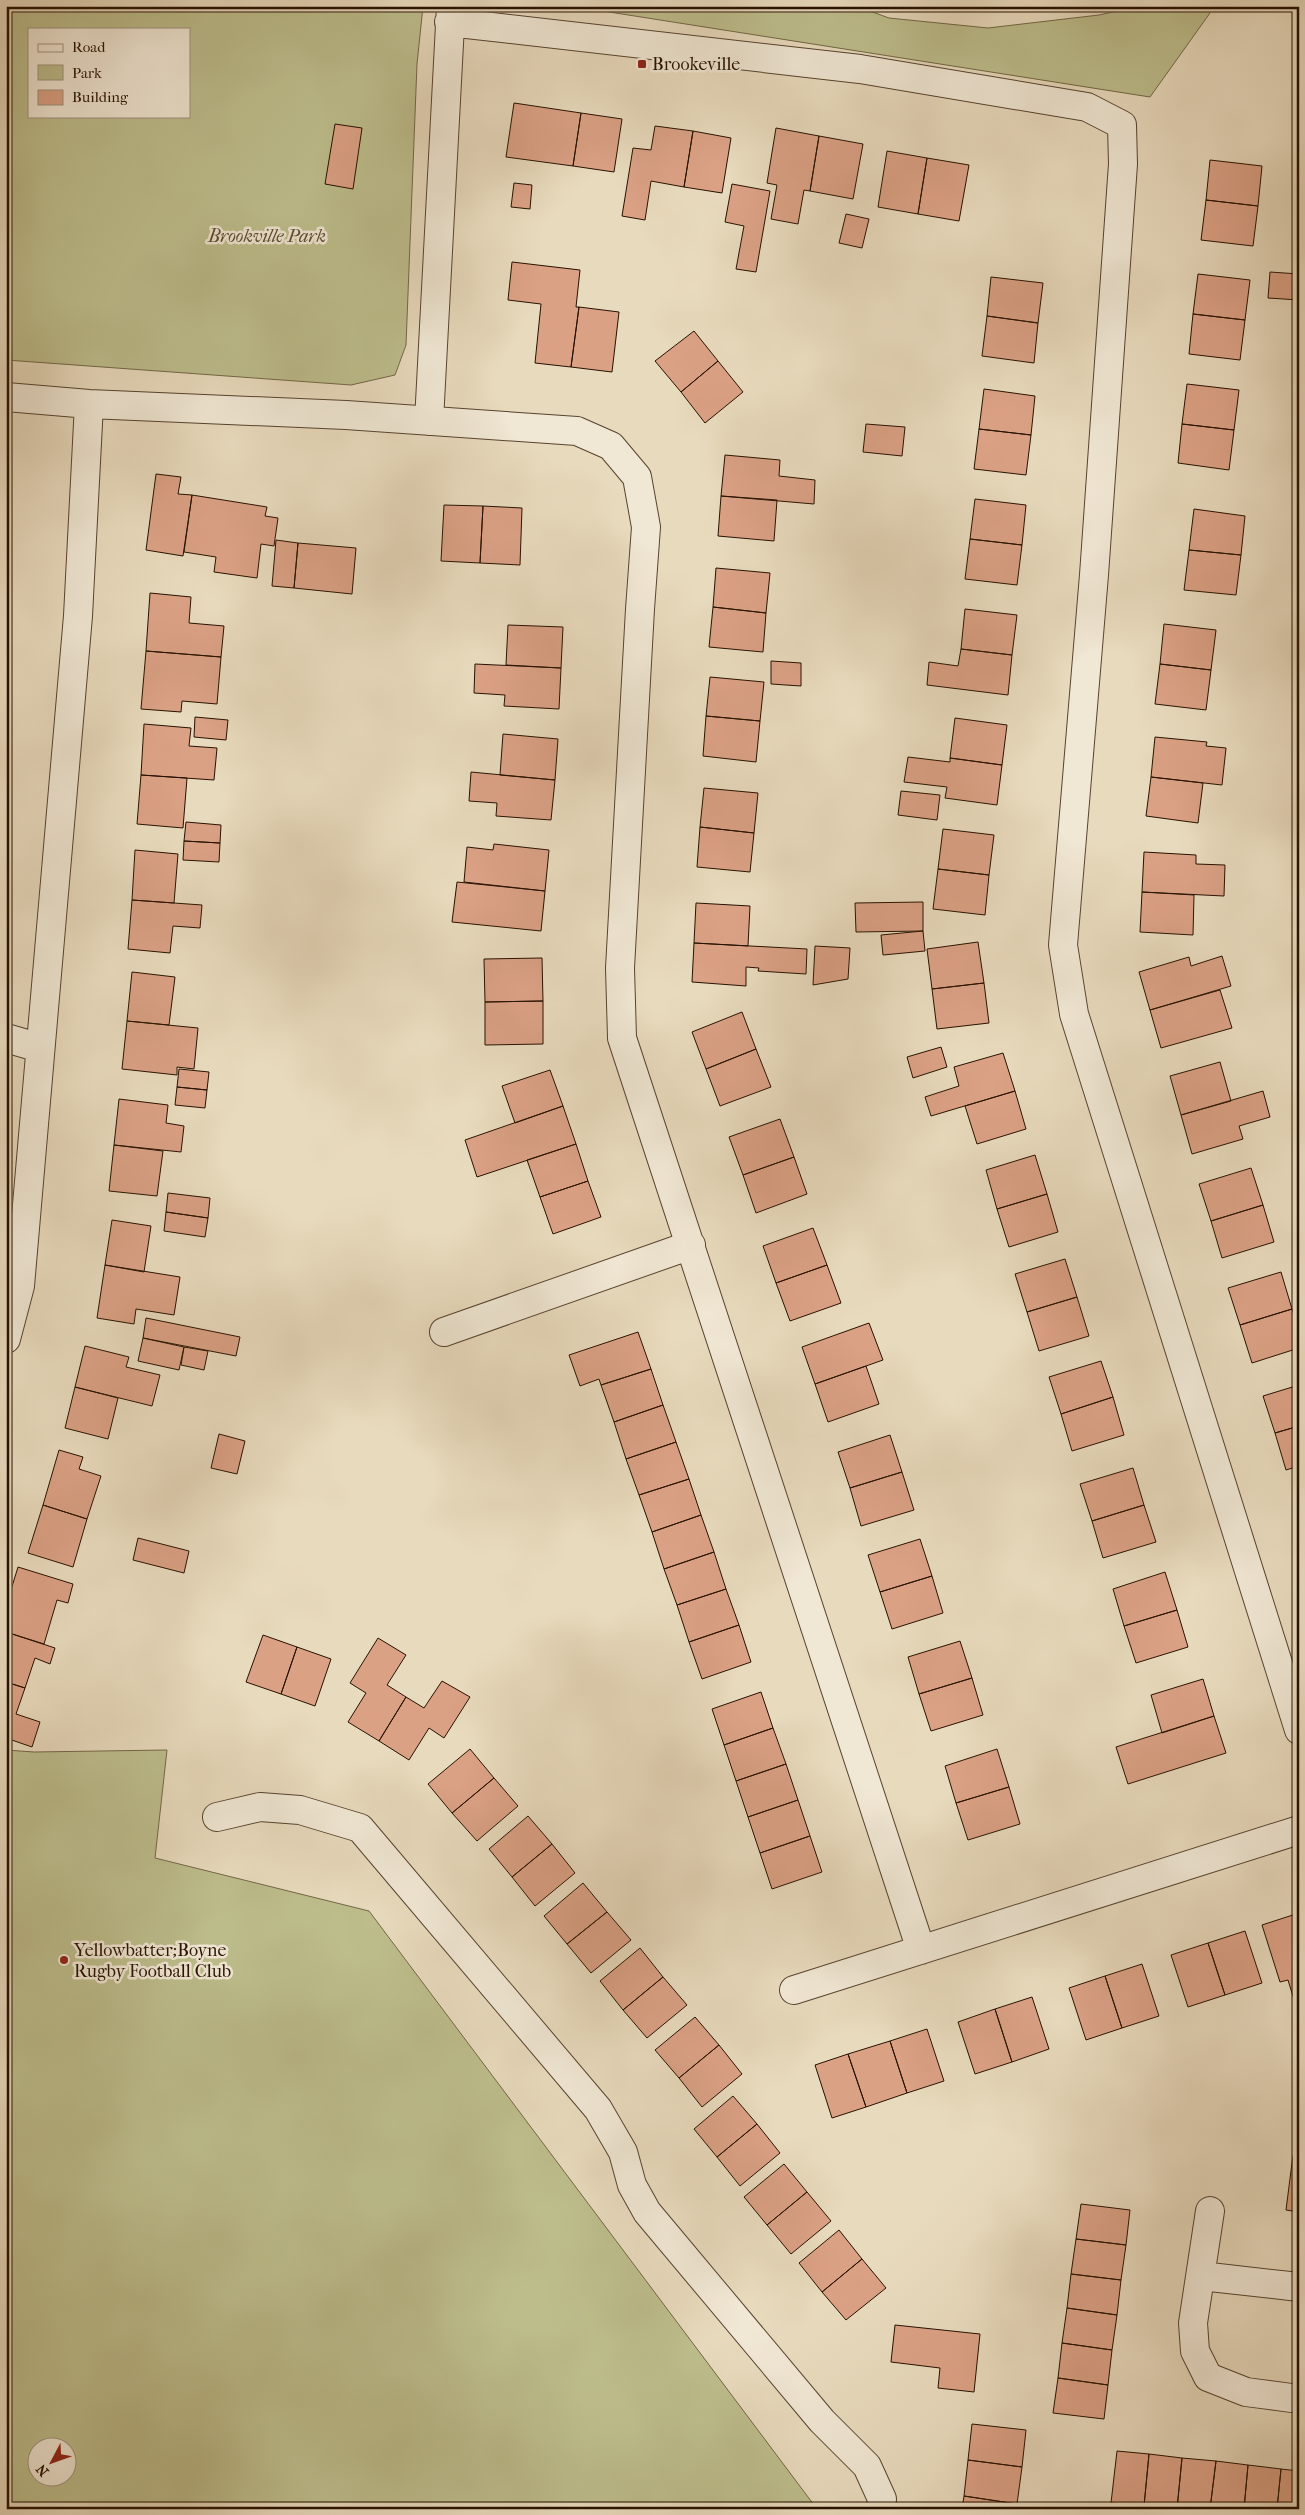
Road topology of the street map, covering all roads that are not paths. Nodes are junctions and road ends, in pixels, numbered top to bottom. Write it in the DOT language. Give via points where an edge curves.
graph roads {
  1 [pos="450,14"];
  2 [pos="6,397"];
  3 [pos="89,404"];
  4 [pos="430,421"];
  5 [pos="6,1038"];
  6 [pos="40,1048"];
  7 [pos="691,1245"];
  8 [pos="13,1283"];
  9 [pos="444,1332"];
  10 [pos="6,1339"];
  11 [pos="1299,1730"];
  12 [pos="217,1817"];
  13 [pos="1299,1830"];
  14 [pos="921,1950"];
  15 [pos="794,1990"];
  16 [pos="1210,2211"];
  17 [pos="1200,2276"];
  18 [pos="1299,2288"];
  19 [pos="1299,2399"];
  20 [pos="881,2509"];
  1 -- 4 [label="street"];
  1 -- 11 [label="street" via="860,69 1086,107 1122,126 1123,164 1095,566 1063,945 1074,1014"];
  2 -- 3 [label="street"];
  3 -- 4 [label="street"];
  3 -- 6 [label="street" via="78,616"];
  4 -- 7 [label="street" via="576,431 611,446 637,477 646,528 620,968 622,1038"];
  5 -- 6 [label="street"];
  6 -- 8 [label="street"];
  7 -- 9 [label="street"];
  7 -- 14 [label="street"];
  8 -- 10 [label="street"];
  12 -- 20 [label="street" via="260,1807 300,1810 360,1828 598,2109 622,2152 632,2185 646,2212 822,2421 867,2466 882,2498"];
  13 -- 14 [label="street"];
  14 -- 15 [label="street"];
  16 -- 17 [label="street"];
  17 -- 18 [label="street"];
  17 -- 19 [label="street" via="1194,2323 1195,2351 1208,2377 1246,2392"];
}
